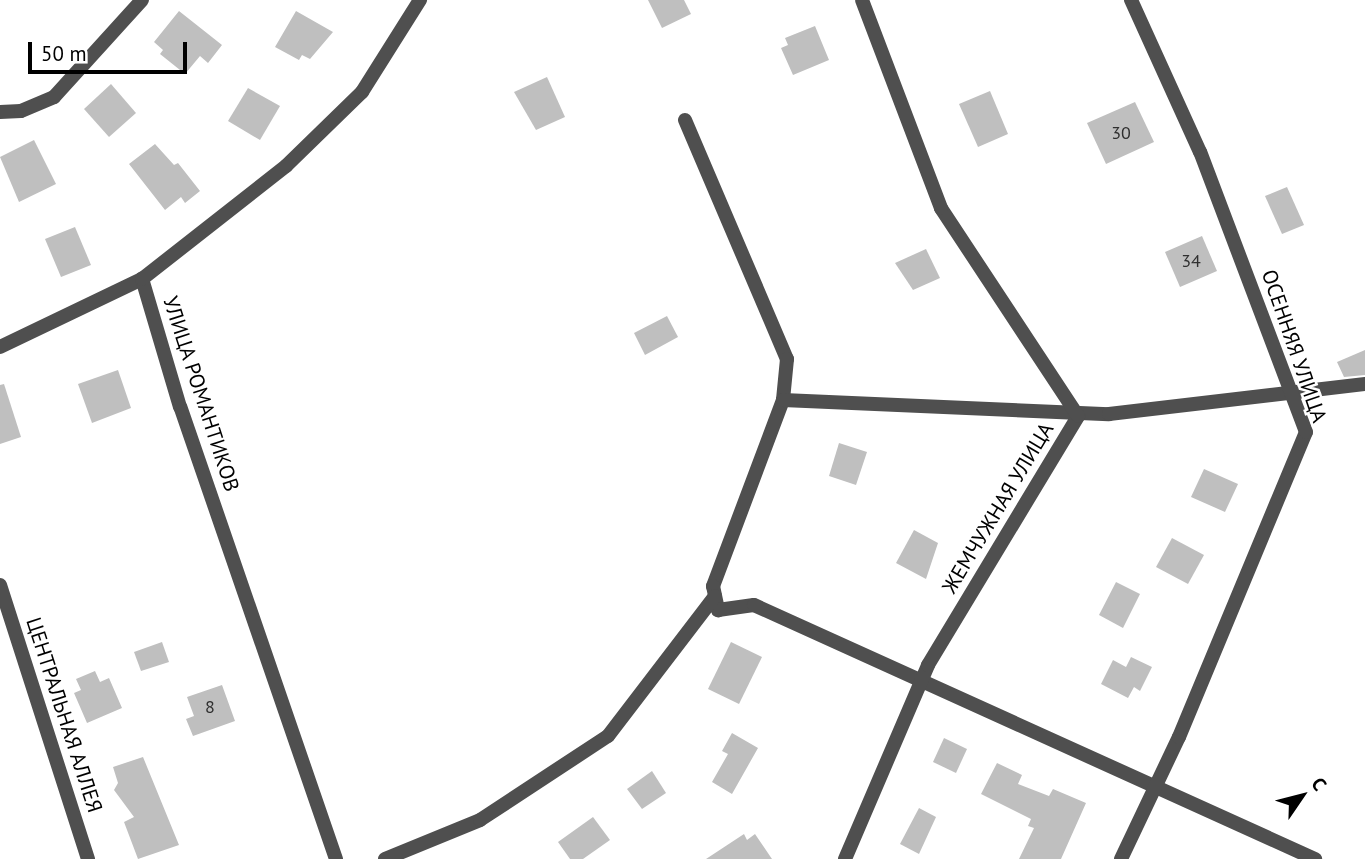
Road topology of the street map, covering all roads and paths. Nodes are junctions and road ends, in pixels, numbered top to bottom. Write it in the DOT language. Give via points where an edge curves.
graph roads {
  1 [pos="142,0"];
  2 [pos="420,0"];
  3 [pos="862,0"];
  4 [pos="1130,0"];
  5 [pos="0,113"];
  6 [pos="685,120"];
  7 [pos="142,279"];
  8 [pos="0,347"];
  9 [pos="1365,384"];
  10 [pos="1291,391"];
  11 [pos="783,400"];
  12 [pos="1076,412"];
  13 [pos="0,585"];
  14 [pos="715,596"];
  15 [pos="921,682"];
  16 [pos="1155,787"];
  17 [pos="88,859"];
  18 [pos="336,859"];
  19 [pos="385,859"];
  20 [pos="845,859"];
  21 [pos="1121,859"];
  22 [pos="1315,859"];
  1 -- 5 [label="street" via="54,97 21,111"];
  2 -- 7 [label="street, УЛИЦА РОМАНТИКОВ" via="362,92 286,166"];
  3 -- 12 [label="street, ЖЕМЧУЖНАЯ УЛИЦА" via="941,208"];
  4 -- 10 [label="street, ОСЕННЯЯ УЛИЦА" via="1200,152"];
  6 -- 11 [label="street" via="787,359"];
  7 -- 8 [label="street"];
  7 -- 18 [label="street, УЛИЦА РОМАНТИКОВ" via="180,407"];
  9 -- 10 [label="street"];
  10 -- 12 [label="street" via="1109,414"];
  10 -- 16 [label="street, ОСЕННЯЯ УЛИЦА" via="1306,432"];
  11 -- 12 [label="street"];
  11 -- 14 [label="street" via="713,586"];
  12 -- 15 [label="street, ЖЕМЧУЖНАЯ УЛИЦА" via="1079,416"];
  13 -- 17 [label="street, ЦЕНТРАЛЬНАЯ АЛЛЕЯ"];
  14 -- 15 [label="street" via="718,610 754,605"];
  14 -- 19 [label="street" via="608,736 480,820"];
  15 -- 16 [label="street"];
  15 -- 20 [label="street, ЖЕМЧУЖНАЯ УЛИЦА"];
  16 -- 21 [label="street, ОСЕННЯЯ УЛИЦА"];
  16 -- 22 [label="street"];
}
